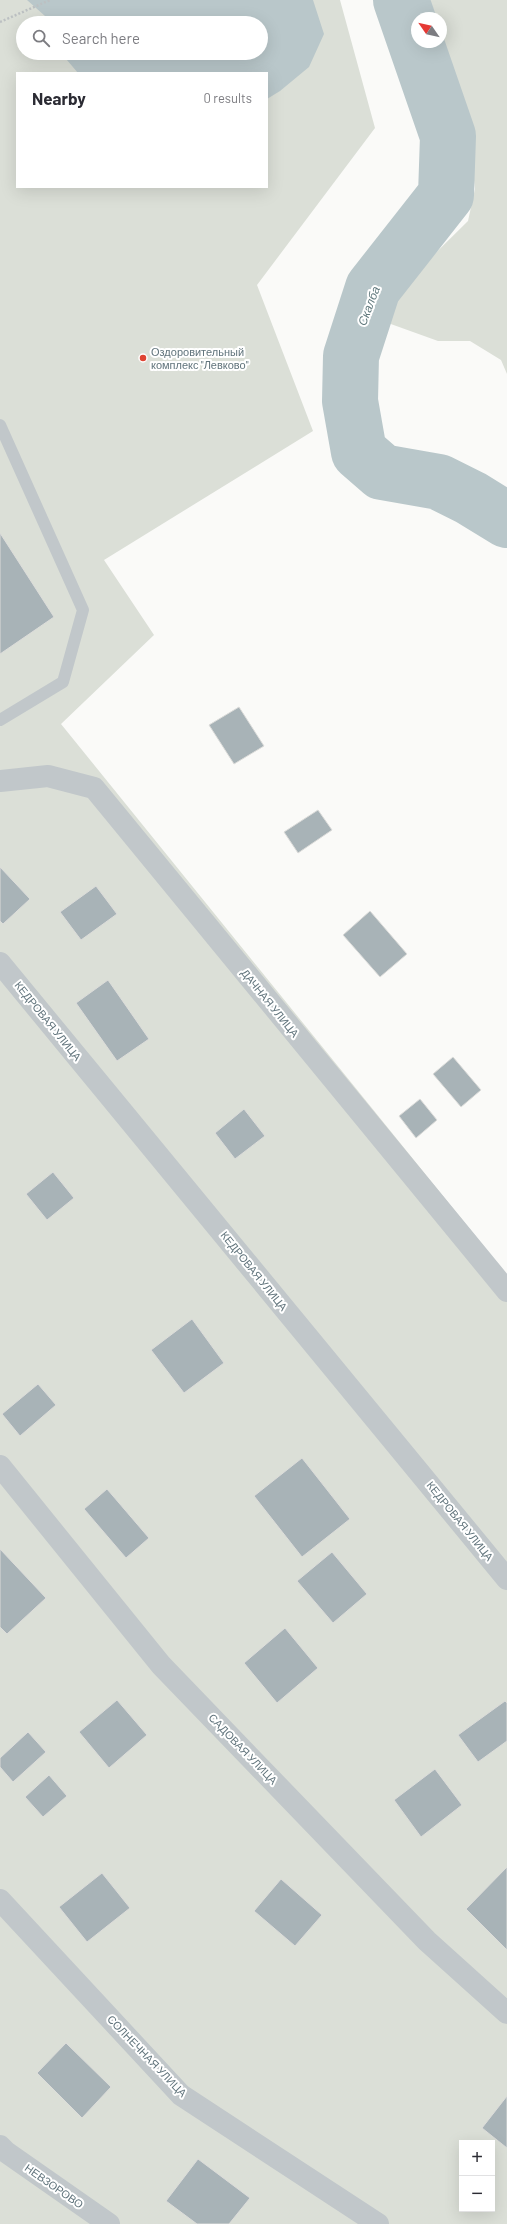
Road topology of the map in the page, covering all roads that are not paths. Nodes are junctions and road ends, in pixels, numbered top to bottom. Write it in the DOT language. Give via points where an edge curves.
graph roads {
  1 [pos="0,425"];
  2 [pos="0,720"];
  3 [pos="0,781"];
  4 [pos="0,963"];
  5 [pos="507,1291"];
  6 [pos="0,1466"];
  7 [pos="507,1579"];
  8 [pos="0,1900"];
  9 [pos="507,2013"];
  10 [pos="0,2146"];
  11 [pos="109,2224"];
  12 [pos="378,2224"];
  1 -- 2 [label="lane" via="83,610 64,682"];
  3 -- 5 [label="street, ДАЧНАЯ УЛИЦА" via="48,776 94,788"];
  4 -- 7 [label="street, КЕДРОВАЯ УЛИЦА"];
  6 -- 9 [label="street, САДОВАЯ УЛИЦА" via="161,1665 427,1941"];
  8 -- 12 [label="street, СОЛНЕЧНАЯ УЛИЦА" via="181,2095"];
  10 -- 11 [label="street, НЕВЗОРОВО"];
}
